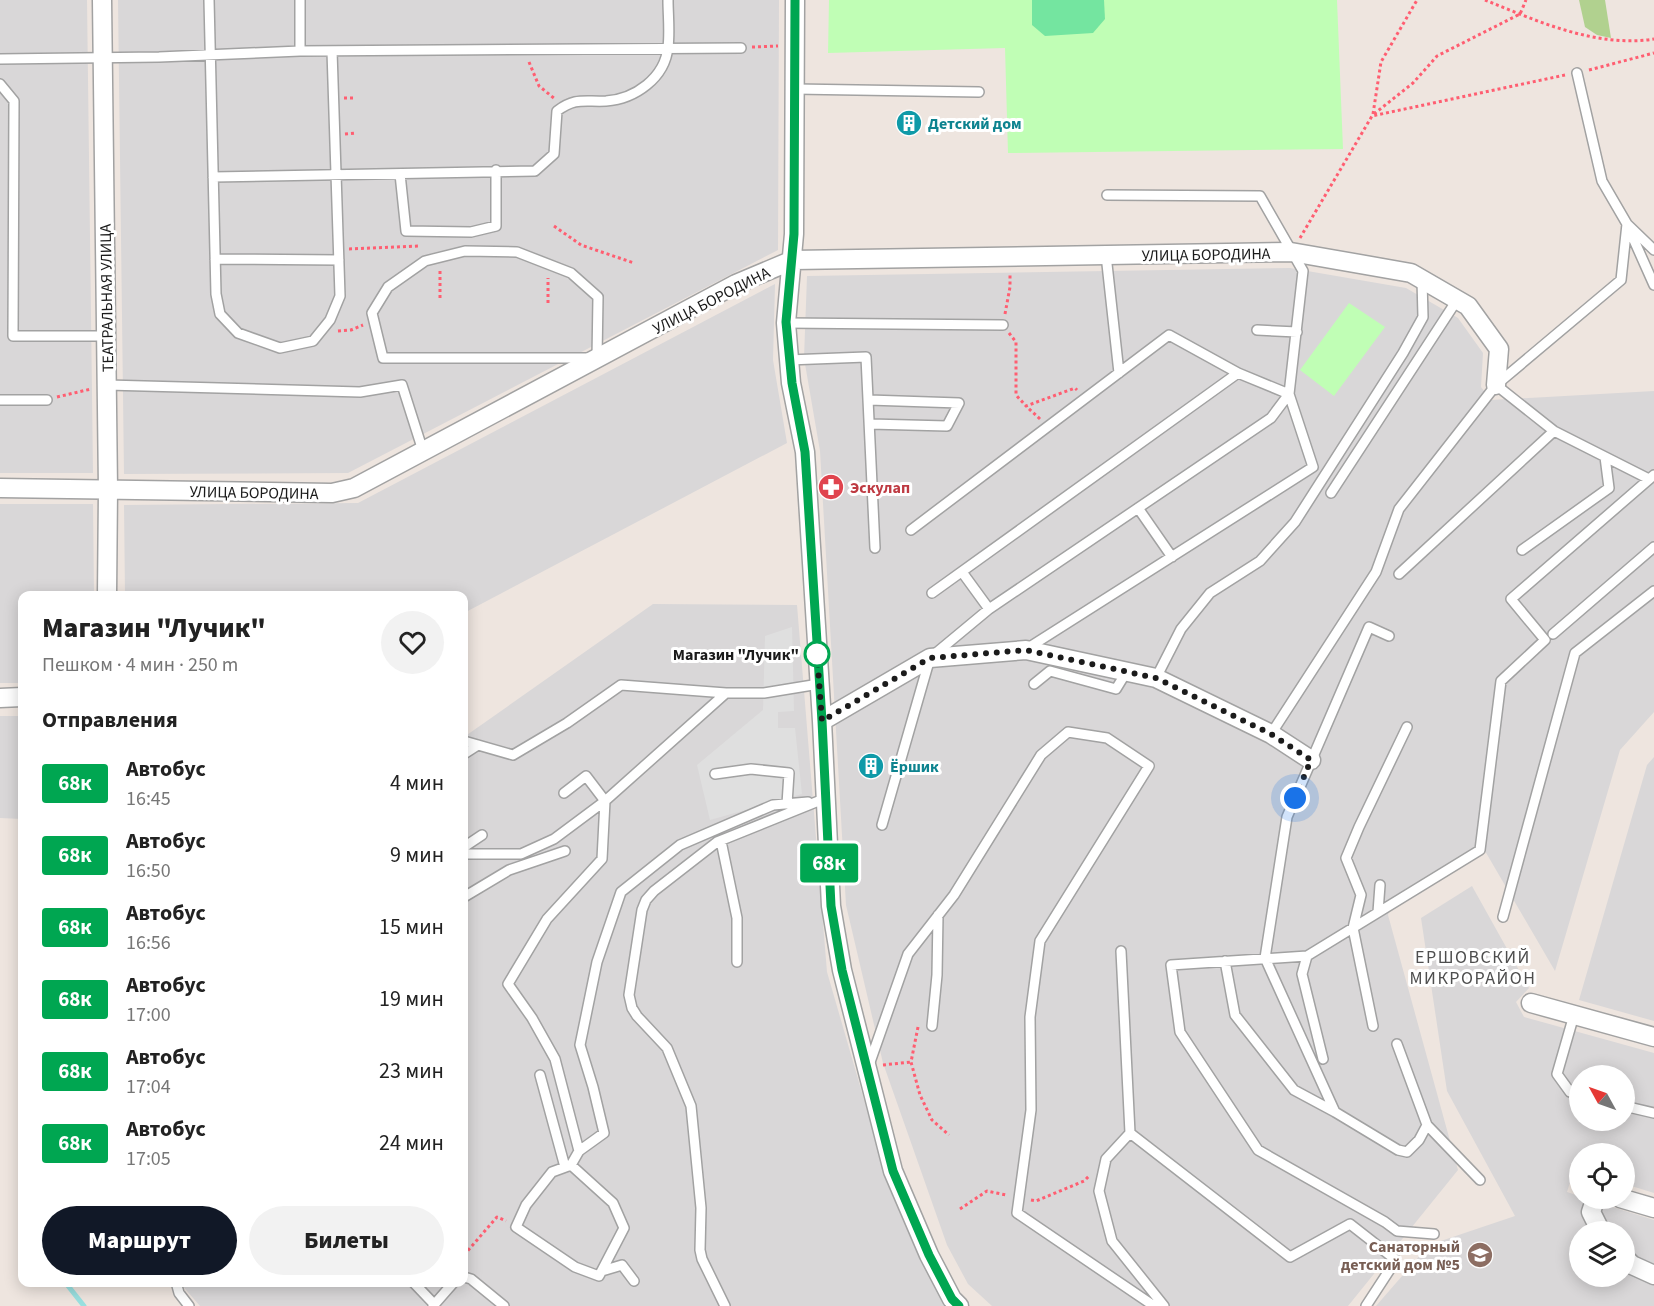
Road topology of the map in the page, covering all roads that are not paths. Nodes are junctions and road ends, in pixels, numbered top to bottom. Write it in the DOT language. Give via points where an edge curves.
graph roads {
  1 [pos="102,0"];
  2 [pos="209,0"];
  3 [pos="300,0"];
  4 [pos="668,0"];
  5 [pos="795,0"];
  6 [pos="668,48"];
  7 [pos="741,48"];
  8 [pos="300,51"];
  9 [pos="332,51"];
  10 [pos="209,55"];
  11 [pos="103,57"];
  12 [pos="0,58"];
  13 [pos="1577,73"];
  14 [pos="0,84"];
  15 [pos="795,88"];
  16 [pos="979,92"];
  17 [pos="496,170"];
  18 [pos="400,174"];
  19 [pos="336,176"];
  20 [pos="213,177"];
  21 [pos="1107,195"];
  22 [pos="1626,224"];
  23 [pos="1654,250"];
  24 [pos="1292,252"];
  25 [pos="1106,255"];
  26 [pos="215,259"];
  27 [pos="339,260"];
  28 [pos="793,260"];
  29 [pos="1422,280"];
  30 [pos="1654,285"];
  31 [pos="1457,300"];
  32 [pos="786,322"];
  33 [pos="1003,325"];
  34 [pos="1257,330"];
  35 [pos="1296,333"];
  36 [pos="107,336"];
  37 [pos="597,358"];
  38 [pos="788,360"];
  39 [pos="1119,373"];
  40 [pos="1238,373"];
  41 [pos="107,385"];
  42 [pos="1496,385"];
  43 [pos="1289,394"];
  44 [pos="0,400"];
  45 [pos="46,400"];
  46 [pos="869,400"];
  47 [pos="870,424"];
  48 [pos="1554,431"];
  49 [pos="423,451"];
  50 [pos="1605,457"];
  51 [pos="1652,477"];
  52 [pos="0,488"];
  53 [pos="108,489"];
  54 [pos="1331,493"];
  55 [pos="1138,508"];
  56 [pos="911,530"];
  57 [pos="1654,547"];
  58 [pos="875,548"];
  59 [pos="1522,550"];
  60 [pos="1172,557"];
  61 [pos="962,572"];
  62 [pos="1399,574"];
  63 [pos="107,591"];
  64 [pos="1654,591"];
  65 [pos="932,594"];
  66 [pos="989,609"];
  67 [pos="1553,634"];
  68 [pos="1389,636"];
  69 [pos="1026,650"];
  70 [pos="930,658"];
  71 [pos="1127,671"];
  72 [pos="1156,678"];
  73 [pos="819,684"];
  74 [pos="1034,684"];
  75 [pos="726,693"];
  76 [pos="0,698"];
  77 [pos="18,698"];
  78 [pos="822,721"];
  79 [pos="1407,727"];
  80 [pos="1271,734"];
  81 [pos="468,742"];
  82 [pos="478,745"];
  83 [pos="468,751"];
  84 [pos="1311,760"];
  85 [pos="715,774"];
  86 [pos="564,793"];
  87 [pos="822,799"];
  88 [pos="605,801"];
  89 [pos="787,804"];
  90 [pos="882,825"];
  91 [pos="482,835"];
  92 [pos="721,841"];
  93 [pos="468,844"];
  94 [pos="565,851"];
  95 [pos="468,854"];
  96 [pos="1380,885"];
  97 [pos="468,895"];
  98 [pos="1378,912"];
  99 [pos="938,915"];
  100 [pos="1503,917"];
  101 [pos="1353,928"];
  102 [pos="1121,951"];
  103 [pos="1307,956"];
  104 [pos="1265,958"];
  105 [pos="1226,961"];
  106 [pos="737,962"];
  107 [pos="1531,1003"];
  108 [pos="1574,1015"];
  109 [pos="932,1026"];
  110 [pos="1372,1026"];
  111 [pos="1654,1037"];
  112 [pos="1397,1044"];
  113 [pos="1323,1059"];
  114 [pos="872,1067"];
  115 [pos="540,1075"];
  116 [pos="1569,1091"];
  117 [pos="1635,1109"];
  118 [pos="1335,1112"];
  119 [pos="1654,1113"];
  120 [pos="1427,1125"];
  121 [pos="1130,1133"];
  122 [pos="579,1151"];
  123 [pos="568,1166"];
  124 [pos="1480,1180"];
  125 [pos="1635,1202"];
  126 [pos="1654,1208"];
  127 [pos="1434,1234"];
  128 [pos="1635,1266"];
  129 [pos="602,1271"];
  130 [pos="1654,1275"];
  131 [pos="468,1278"];
  132 [pos="634,1281"];
  133 [pos="177,1287"];
  134 [pos="417,1287"];
  135 [pos="449,1287"];
  136 [pos="956,1304"];
  137 [pos="433,1305"];
  138 [pos="189,1306"];
  139 [pos="504,1306"];
  140 [pos="726,1306"];
  141 [pos="1154,1306"];
  142 [pos="1164,1306"];
  143 [pos="1366,1306"];
  1 -- 11 [label="street, ТЕАТРАЛЬНАЯ УЛИЦА"];
  2 -- 10 [label="lane"];
  3 -- 8 [label="lane"];
  4 -- 6 [label="lane"];
  5 -- 15 [label="street"];
  6 -- 7 [label="lane"];
  6 -- 9 [label="lane"];
  6 -- 17 [label="lane" via="653,79 634,94 609,101 570,102 557,111 554,154 536,171"];
  8 -- 9 [label="lane"];
  8 -- 10 [label="lane"];
  9 -- 19 [label="lane"];
  10 -- 11 [label="lane"];
  10 -- 20 [label="lane"];
  11 -- 12 [label="lane"];
  11 -- 36 [label="street, ТЕАТРАЛЬНАЯ УЛИЦА"];
  13 -- 22 [label="lane" via="1602,181"];
  14 -- 36 [label="lane" via="14,101 13,336"];
  15 -- 16 [label="lane"];
  15 -- 28 [label="street"];
  17 -- 18 [label="lane"];
  17 -- 18 [label="lane" via="496,225 471,232 406,231"];
  18 -- 19 [label="lane"];
  19 -- 20 [label="lane"];
  19 -- 27 [label="lane"];
  20 -- 26 [label="lane"];
  21 -- 24 [label="lane" via="1260,196"];
  22 -- 23 [label="lane"];
  22 -- 30 [label="lane"];
  22 -- 42 [label="lane" via="1621,280"];
  24 -- 25 [label="street, УЛИЦА БОРОДИНА"];
  24 -- 29 [label="street, УЛИЦА БОРОДИНА" via="1411,273"];
  24 -- 35 [label="lane" via="1304,271"];
  25 -- 28 [label="street, УЛИЦА БОРОДИНА"];
  25 -- 39 [label="lane"];
  26 -- 27 [label="lane"];
  26 -- 27 [label="lane" via="220,314 238,333 280,348 313,341 330,320 340,296"];
  28 -- 32 [label="street"];
  28 -- 37 [label="street, УЛИЦА БОРОДИНА" via="736,284"];
  29 -- 31 [label="street, УЛИЦА БОРОДИНА"];
  29 -- 72 [label="lane" via="1423,317 1295,522 1260,561 1210,593 1181,629"];
  31 -- 42 [label="street, УЛИЦА БОРОДИНА" via="1468,306 1499,349"];
  31 -- 54 [label="lane"];
  32 -- 33 [label="lane"];
  32 -- 38 [label="street"];
  34 -- 35 [label="lane"];
  35 -- 43 [label="lane"];
  36 -- 41 [label="street, ТЕАТРАЛЬНАЯ УЛИЦА"];
  37 -- 37 [label="lane" via="598,297 571,273 517,252 465,251 423,263 388,287 372,313 383,358"];
  37 -- 49 [label="street, УЛИЦА БОРОДИНА"];
  38 -- 46 [label="lane" via="866,357"];
  38 -- 73 [label="street" via="805,452"];
  39 -- 40 [label="lane" via="1169,335"];
  39 -- 56 [label="lane"];
  40 -- 43 [label="lane"];
  40 -- 61 [label="lane"];
  41 -- 49 [label="lane" via="360,392 402,385"];
  41 -- 53 [label="street, ТЕАТРАЛЬНАЯ УЛИЦА"];
  42 -- 48 [label="lane"];
  42 -- 80 [label="lane" via="1400,509 1376,572"];
  43 -- 55 [label="lane" via="1271,418"];
  43 -- 60 [label="lane" via="1313,467"];
  44 -- 45 [label="lane"];
  46 -- 47 [label="lane"];
  46 -- 47 [label="lane" via="959,402 947,426"];
  47 -- 58 [label="lane"];
  48 -- 50 [label="lane"];
  48 -- 62 [label="lane"];
  49 -- 53 [label="street, УЛИЦА БОРОДИНА" via="354,488 332,493"];
  50 -- 51 [label="lane"];
  50 -- 59 [label="lane" via="1608,488"];
  51 -- 98 [label="lane" via="1510,599 1545,640 1501,681 1480,850"];
  52 -- 53 [label="street, УЛИЦА БОРОДИНА"];
  53 -- 63 [label="street, ТЕАТРАЛЬНАЯ УЛИЦА"];
  55 -- 60 [label="lane"];
  55 -- 66 [label="lane"];
  57 -- 67 [label="lane"];
  60 -- 69 [label="lane"];
  61 -- 65 [label="lane"];
  61 -- 66 [label="lane"];
  64 -- 100 [label="lane" via="1575,653"];
  66 -- 70 [label="lane"];
  68 -- 84 [label="lane" via="1369,627"];
  69 -- 70 [label="street"];
  69 -- 71 [label="street"];
  70 -- 78 [label="street"];
  70 -- 90 [label="lane"];
  71 -- 72 [label="street"];
  71 -- 74 [label="lane" via="1116,689 1050,670"];
  72 -- 80 [label="street"];
  73 -- 75 [label="lane" via="764,693"];
  73 -- 78 [label="street"];
  75 -- 82 [label="lane" via="621,685 513,755"];
  75 -- 88 [label="lane"];
  76 -- 77 [label="street"];
  78 -- 87 [label="street"];
  79 -- 101 [label="lane" via="1346,858 1361,895"];
  80 -- 84 [label="street"];
  81 -- 82 [label="lane"];
  82 -- 83 [label="lane"];
  84 -- 104 [label="lane" via="1287,817"];
  85 -- 89 [label="lane" via="751,769 789,773"];
  86 -- 88 [label="lane" via="586,776"];
  87 -- 89 [label="lane"];
  87 -- 92 [label="lane"];
  87 -- 114 [label="street" via="831,906 842,970"];
  88 -- 95 [label="lane" via="535,849 522,854"];
  88 -- 122 [label="lane" via="602,859 547,919 508,984 555,1059"];
  89 -- 122 [label="lane" via="773,805 680,845 621,892 597,962 580,1045 604,1133"];
  91 -- 93 [label="lane"];
  92 -- 106 [label="lane" via="737,918"];
  92 -- 140 [label="lane" via="646,900 629,995 637,1016 668,1048 691,1106 701,1208 700,1250"];
  94 -- 97 [label="lane" via="509,870"];
  96 -- 98 [label="lane"];
  98 -- 101 [label="lane"];
  99 -- 109 [label="lane"];
  99 -- 114 [label="lane" via="908,954"];
  99 -- 141 [label="lane" via="1041,755 1068,732 1107,738 1149,766 1040,941 1030,1017 1031,1110 1017,1213"];
  101 -- 103 [label="lane"];
  101 -- 110 [label="lane"];
  102 -- 121 [label="lane"];
  103 -- 104 [label="lane"];
  103 -- 113 [label="lane" via="1302,974"];
  104 -- 105 [label="lane"];
  104 -- 118 [label="lane"];
  105 -- 118 [label="lane" via="1235,1015 1294,1090"];
  105 -- 127 [label="lane" via="1171,965 1180,1032 1258,1150 1397,1231"];
  107 -- 108 [label="street"];
  108 -- 111 [label="street"];
  108 -- 116 [label="lane" via="1557,1074"];
  112 -- 120 [label="lane"];
  114 -- 136 [label="street" via="893,1171 929,1255"];
  115 -- 123 [label="lane"];
  117 -- 119 [label="lane"];
  118 -- 120 [label="lane" via="1407,1152"];
  120 -- 124 [label="lane"];
  121 -- 142 [label="lane" via="1106,1159 1100,1191 1112,1241"];
  121 -- 143 [label="lane" via="1290,1257 1350,1224 1396,1260"];
  122 -- 123 [label="lane"];
  123 -- 129 [label="lane" via="613,1203 624,1228"];
  123 -- 129 [label="lane" via="552,1172 526,1206 516,1227 575,1267 599,1276"];
  125 -- 126 [label="street"];
  128 -- 130 [label="street"];
  129 -- 132 [label="lane" via="622,1265"];
  131 -- 139 [label="lane"];
  133 -- 138 [label="lane"];
  134 -- 137 [label="lane"];
  135 -- 137 [label="lane"];
}
